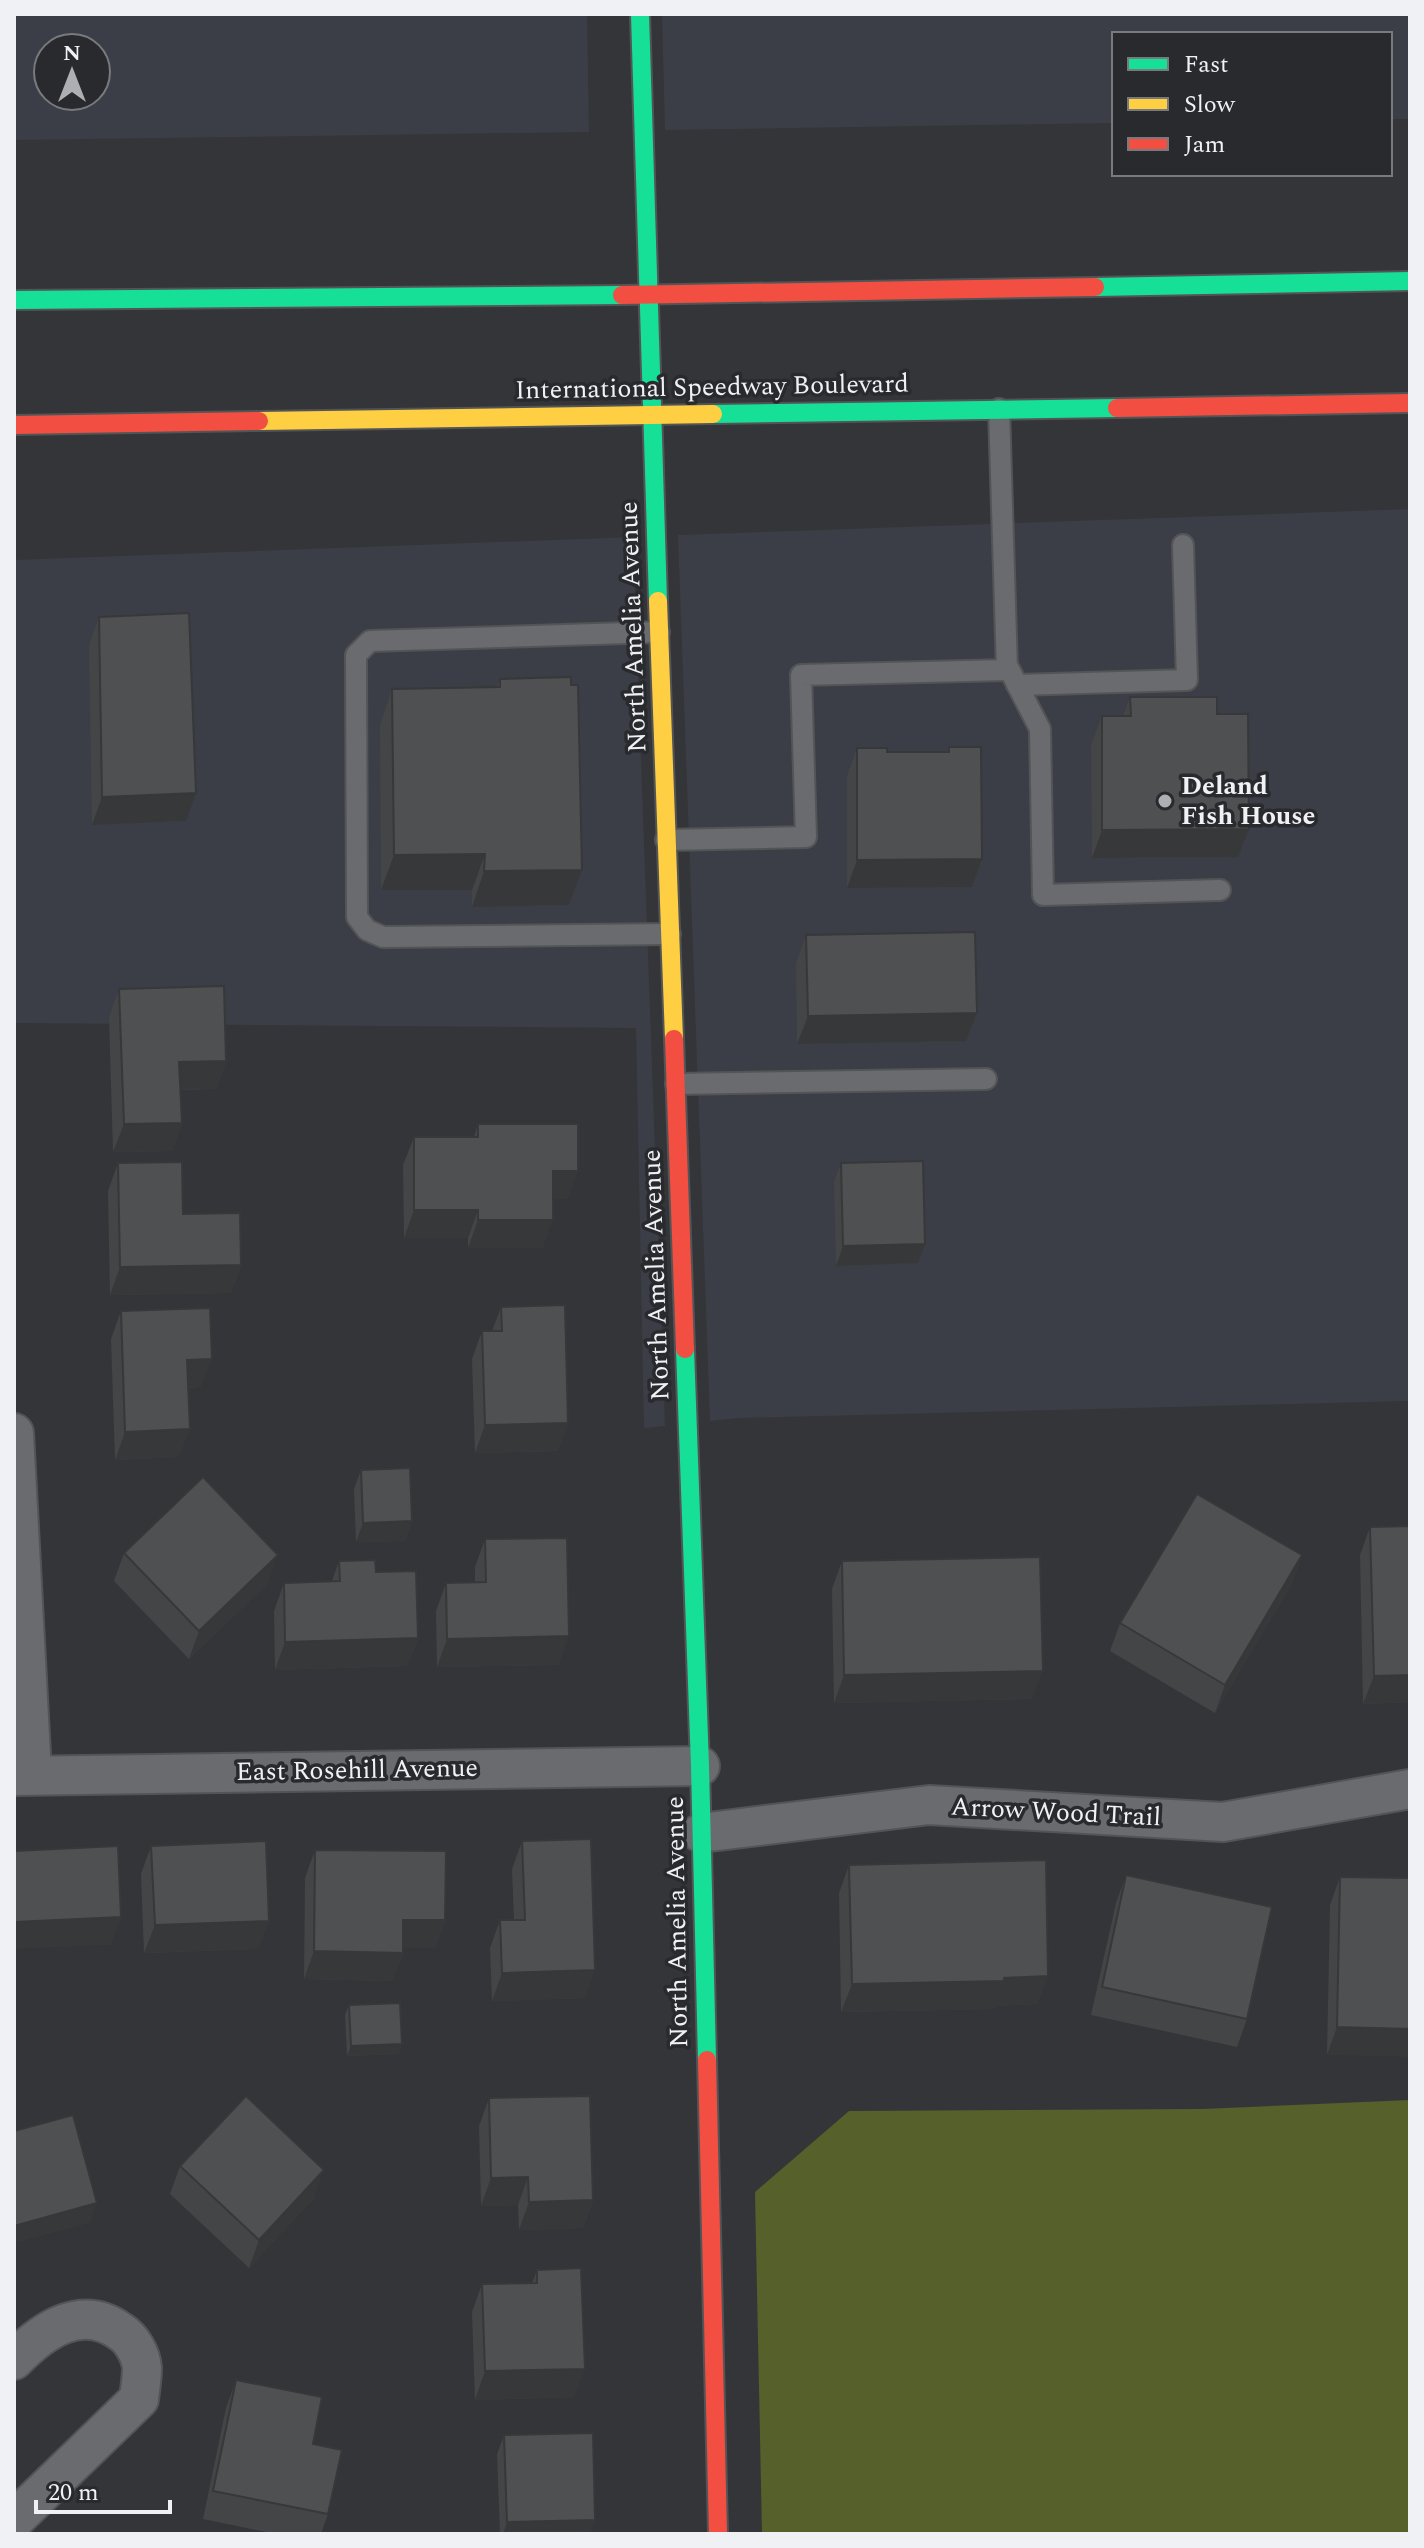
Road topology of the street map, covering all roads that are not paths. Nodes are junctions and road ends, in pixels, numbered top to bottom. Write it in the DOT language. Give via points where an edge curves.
graph roads {
  1 [pos="640,14"];
  2 [pos="1410,281"];
  3 [pos="647,295"];
  4 [pos="14,300"];
  5 [pos="1410,403"];
  6 [pos="999,409"];
  7 [pos="651,414"];
  8 [pos="14,425"];
  9 [pos="1183,545"];
  10 [pos="659,632"];
  11 [pos="1007,665"];
  12 [pos="1017,685"];
  13 [pos="666,840"];
  14 [pos="1220,890"];
  15 [pos="670,934"];
  16 [pos="986,1079"];
  17 [pos="676,1084"];
  18 [pos="14,1433"];
  19 [pos="700,1766"];
  20 [pos="23,1775"];
  21 [pos="1410,1789"];
  22 [pos="701,1833"];
  23 [pos="14,2360"];
  24 [pos="14,2520"];
  25 [pos="718,2534"];
  1 -- 3 [label="main road, North Amelia Avenue"];
  2 -- 3 [label="main road"];
  3 -- 4 [label="main road"];
  3 -- 7 [label="main road, North Amelia Avenue"];
  5 -- 6 [label="main road, International Speedway Boulevard"];
  6 -- 7 [label="main road, International Speedway Boulevard"];
  6 -- 11 [label="lane"];
  7 -- 8 [label="main road, International Speedway Boulevard"];
  7 -- 10 [label="main road, North Amelia Avenue"];
  9 -- 12 [label="lane" via="1187,680"];
  10 -- 13 [label="main road, North Amelia Avenue"];
  10 -- 15 [label="lane" via="370,641 356,655 357,917 367,930 383,937"];
  11 -- 12 [label="lane"];
  11 -- 13 [label="lane" via="1007,670 801,675 806,837"];
  12 -- 14 [label="lane" via="1040,729 1043,895"];
  13 -- 15 [label="main road, North Amelia Avenue"];
  15 -- 17 [label="main road, North Amelia Avenue"];
  16 -- 17 [label="lane"];
  17 -- 19 [label="main road, North Amelia Avenue"];
  18 -- 20 [label="street"];
  19 -- 20 [label="street, East Rosehill Avenue"];
  19 -- 22 [label="main road, North Amelia Avenue"];
  21 -- 22 [label="street, Arrow Wood Trail" via="1223,1822 929,1805"];
  22 -- 25 [label="main road, North Amelia Avenue"];
  23 -- 24 [label="street" via="63,2323 93,2318 130,2338 142,2366 139,2399"];
}
